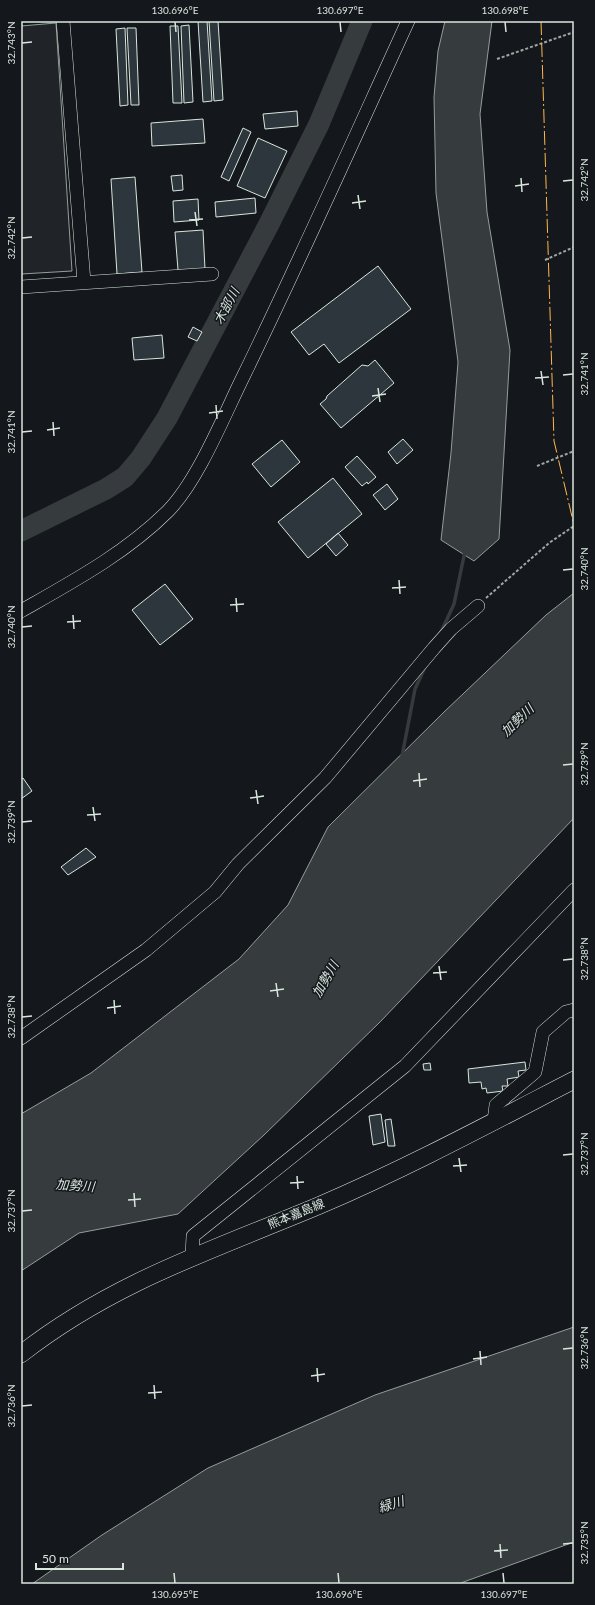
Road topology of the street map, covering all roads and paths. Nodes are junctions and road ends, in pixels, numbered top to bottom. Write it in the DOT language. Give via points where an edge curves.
graph roads {
  1 [pos="63,21"];
  2 [pos="408,21"];
  3 [pos="574,32"];
  4 [pos="497,59"];
  5 [pos="574,247"];
  6 [pos="545,260"];
  7 [pos="212,274"];
  8 [pos="84,282"];
  9 [pos="21,287"];
  10 [pos="574,451"];
  11 [pos="537,466"];
  12 [pos="574,526"];
  13 [pos="478,606"];
  14 [pos="21,611"];
  15 [pos="574,890"];
  16 [pos="574,1010"];
  17 [pos="21,1038"];
  18 [pos="574,1080"];
  19 [pos="494,1121"];
  20 [pos="192,1256"];
  21 [pos="21,1354"];
  1 -- 8 [label="street"];
  2 -- 14 [label="street" via="261,341 189,482 169,509 141,535 81,576"];
  3 -- 4 [label="path"];
  5 -- 6 [label="path"];
  7 -- 8 [label="street"];
  8 -- 9 [label="street"];
  10 -- 11 [label="path"];
  12 -- 13 [label="path" via="548,543"];
  13 -- 17 [label="street" via="434,648 325,778 238,864 215,892 146,950"];
  15 -- 20 [label="street" via="405,1066 193,1236"];
  16 -- 19 [label="street" via="566,1012 543,1032 535,1072 496,1105"];
  18 -- 19 [label="main road, 熊本嘉島線"];
  19 -- 20 [label="main road, 熊本嘉島線" via="394,1172"];
  20 -- 21 [label="main road, 熊本嘉島線" via="108,1296 74,1316"];
}
